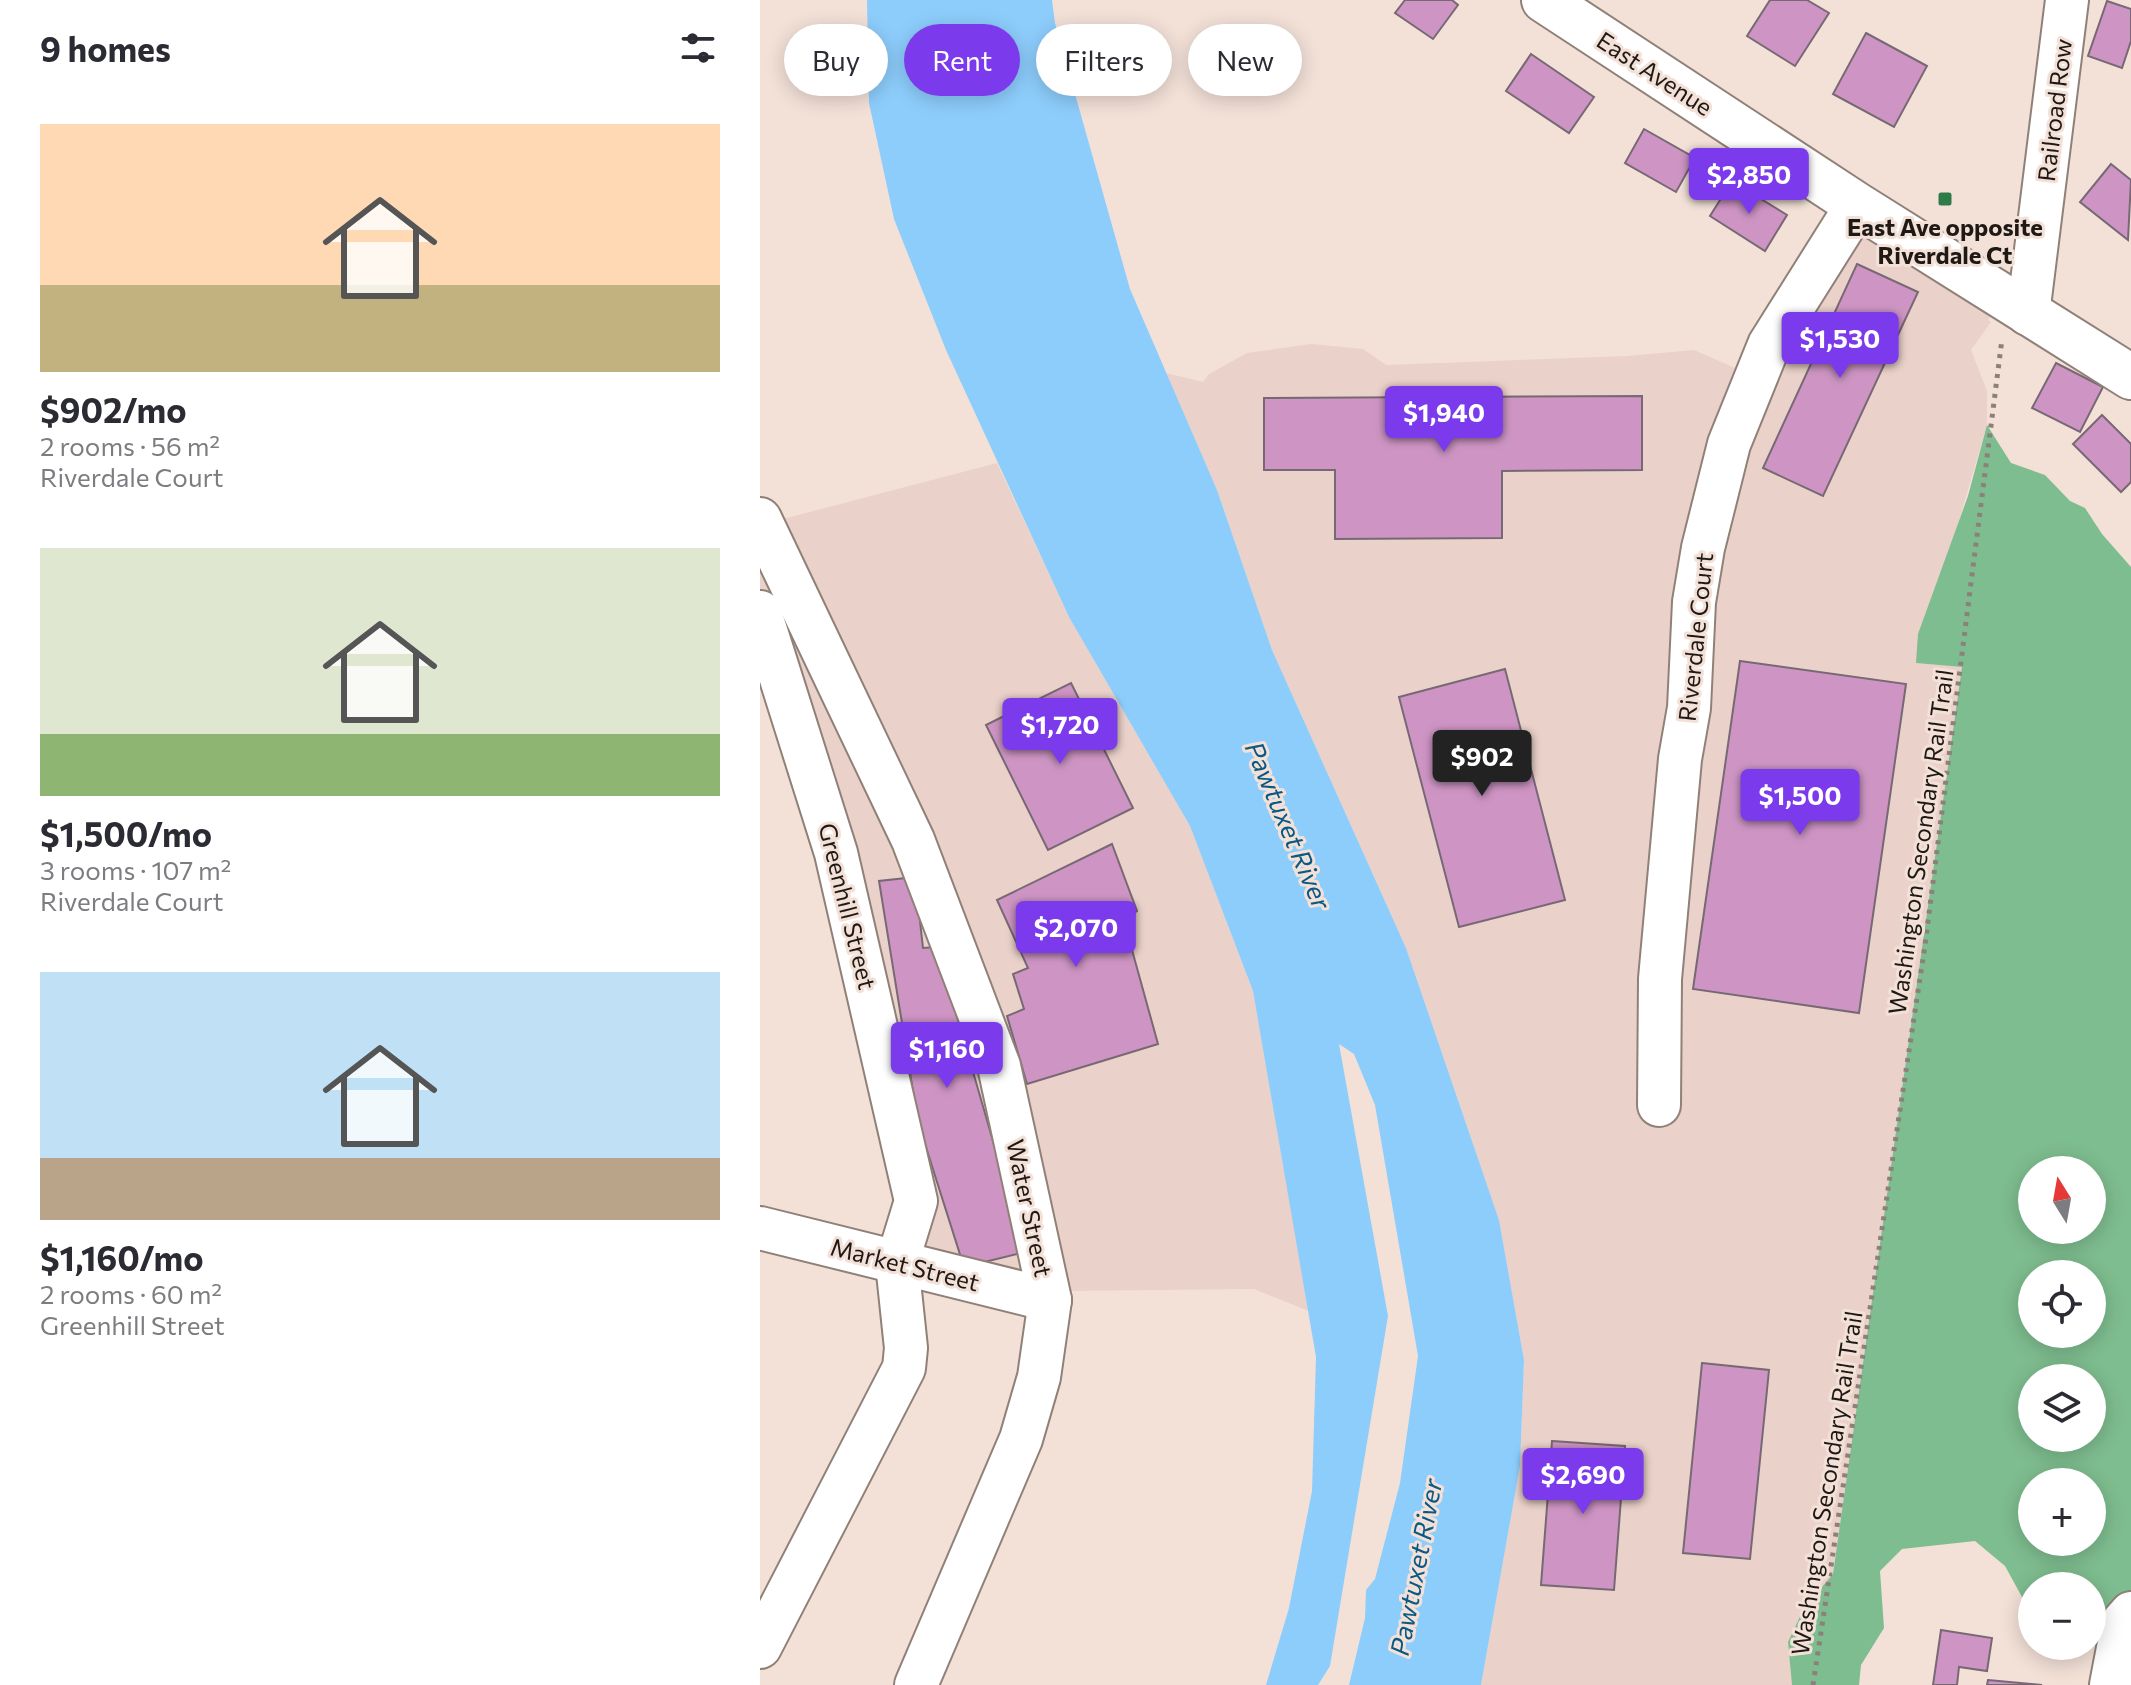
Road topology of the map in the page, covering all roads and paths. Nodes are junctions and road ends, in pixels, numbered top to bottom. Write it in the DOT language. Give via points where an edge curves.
graph roads {
  1 [pos="1544,0"];
  2 [pos="2067,0"];
  3 [pos="1857,205"];
  4 [pos="2018,307"];
  5 [pos="2131,377"];
  6 [pos="760,519"];
  7 [pos="760,612"];
  8 [pos="1659,1105"];
  9 [pos="760,1228"];
  10 [pos="897,1263"];
  11 [pos="1050,1300"];
  12 [pos="2131,1613"];
  13 [pos="760,1647"];
  14 [pos="916,1685"];
  15 [pos="1813,1685"];
  16 [pos="2111,1685"];
  1 -- 3 [label="main road, East Avenue"];
  2 -- 4 [label="street, Railroad Row"];
  3 -- 4 [label="main road, East Avenue"];
  3 -- 8 [label="street, Riverdale Court" via="1769,345 1729,444 1703,548 1660,979"];
  4 -- 5 [label="main road, East Avenue"];
  4 -- 15 [label="path, Washington Secondary Rail Trail"];
  6 -- 11 [label="street, Water Street" via="913,840 999,1066"];
  7 -- 10 [label="street, Greenhill Street" via="836,853 913,1186 916,1201"];
  9 -- 10 [label="street, Market Street"];
  10 -- 11 [label="street, Market Street"];
  10 -- 13 [label="street, Greenhill Street" via="904,1368"];
  11 -- 14 [label="street, Water Street" via="1039,1377 1021,1439"];
  12 -- 16 [label="street" via="2123,1622"];
}
